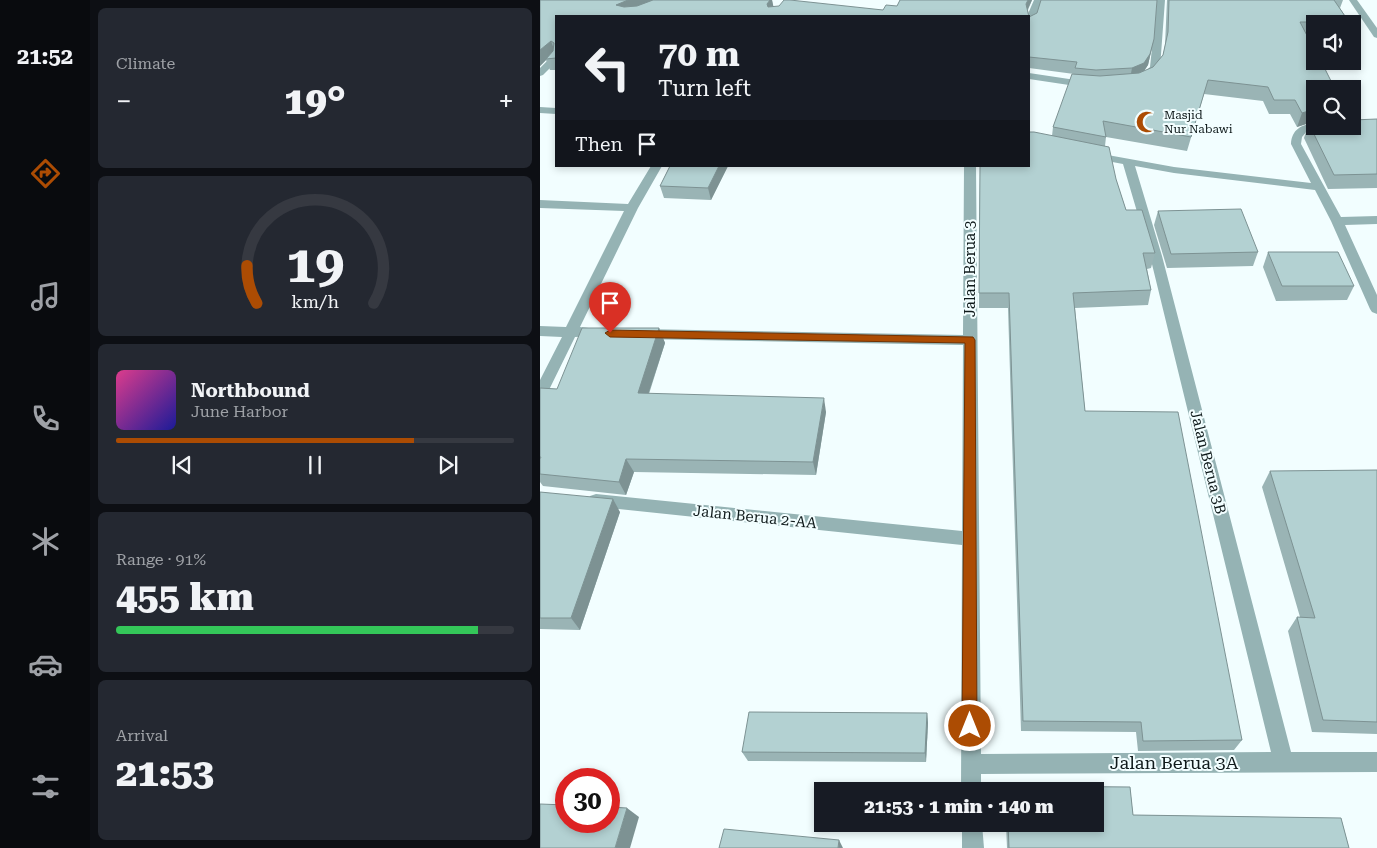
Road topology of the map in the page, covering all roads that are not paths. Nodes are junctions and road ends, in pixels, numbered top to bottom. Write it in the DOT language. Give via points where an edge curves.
graph roads {
  1 [pos="1038,0"];
  2 [pos="1161,0"];
  3 [pos="1353,0"];
  4 [pos="1030,20"];
  5 [pos="1377,35"];
  6 [pos="555,58"];
  7 [pos="540,73"];
  8 [pos="1030,76"];
  9 [pos="1135,82"];
  10 [pos="1096,86"];
  11 [pos="540,110"];
  12 [pos="555,111"];
  13 [pos="1306,127"];
  14 [pos="1083,153"];
  15 [pos="1128,163"];
  16 [pos="656,167"];
  17 [pos="970,167"];
  18 [pos="1319,187"];
  19 [pos="540,204"];
  20 [pos="632,208"];
  21 [pos="1377,220"];
  22 [pos="1337,221"];
  23 [pos="1377,309"];
  24 [pos="540,331"];
  25 [pos="570,332"];
  26 [pos="610,333"];
  27 [pos="630,334"];
  28 [pos="970,340"];
  29 [pos="540,394"];
  30 [pos="579,499"];
  31 [pos="970,539"];
  32 [pos="1377,762"];
  33 [pos="1284,763"];
  34 [pos="970,764"];
  35 [pos="971,782"];
  36 [pos="972,832"];
  37 [pos="973,848"];
  1 -- 4 [label="street"];
  2 -- 9 [label="street" via="1154,68 1142,80"];
  3 -- 5 [label="street"];
  6 -- 7 [label="street"];
  8 -- 10 [label="street"];
  11 -- 12 [label="street"];
  13 -- 18 [label="street" via="1295,136 1296,144"];
  14 -- 15 [label="street"];
  15 -- 18 [label="street"];
  15 -- 33 [label="street, Jalan Berua 3B" via="1156,256"];
  16 -- 20 [label="street"];
  17 -- 28 [label="street, Jalan Berua 3"];
  18 -- 22 [label="street"];
  19 -- 20 [label="street"];
  20 -- 25 [label="street"];
  21 -- 22 [label="street"];
  22 -- 23 [label="street"];
  24 -- 25 [label="street"];
  25 -- 26 [label="street"];
  25 -- 29 [label="street"];
  27 -- 28 [label="street"];
  28 -- 31 [label="street, Jalan Berua 3"];
  30 -- 31 [label="street, Jalan Berua 2-AA"];
  31 -- 34 [label="street, Jalan Berua 3"];
  32 -- 33 [label="street, Jalan Berua 3A"];
  33 -- 34 [label="street, Jalan Berua 3A"];
  34 -- 35 [label="street, Jalan Berua 3"];
  36 -- 37 [label="street"];
}
